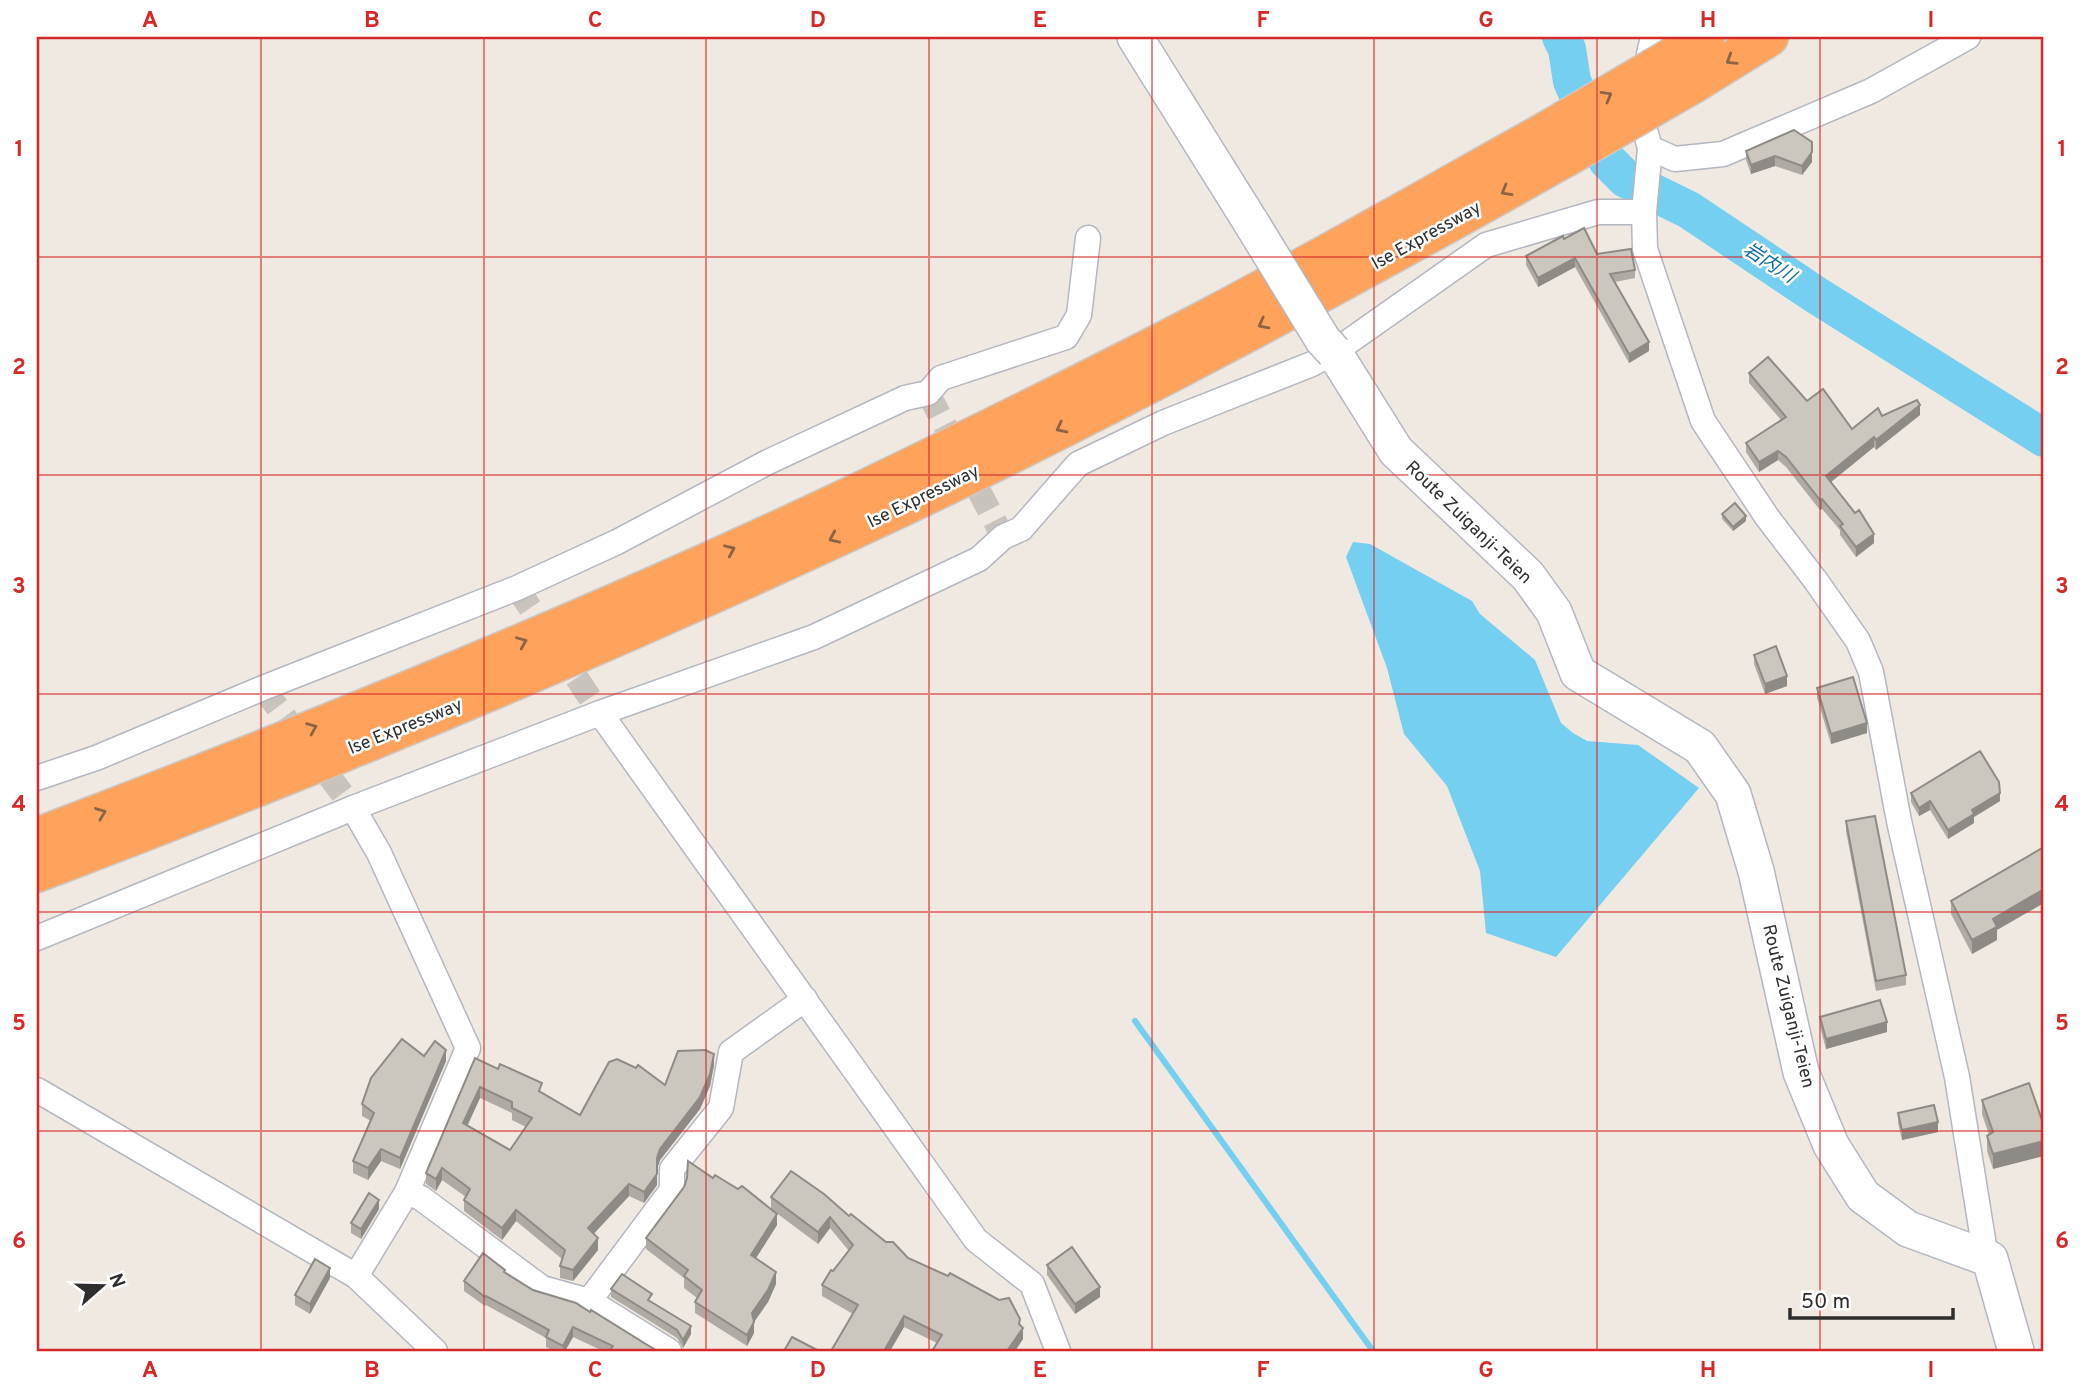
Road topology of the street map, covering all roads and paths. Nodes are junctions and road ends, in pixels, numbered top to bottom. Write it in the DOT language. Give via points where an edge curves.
graph roads {
  1 [pos="1135,37"];
  2 [pos="1769,37"];
  3 [pos="1968,37"];
  4 [pos="1683,53"];
  5 [pos="1556,144"];
  6 [pos="1650,149"];
  7 [pos="1644,212"];
  8 [pos="1088,238"];
  9 [pos="1334,352"];
  10 [pos="600,713"];
  11 [pos="37,778"];
  12 [pos="353,808"];
  13 [pos="37,837"];
  14 [pos="37,873"];
  15 [pos="37,938"];
  16 [pos="805,999"];
  17 [pos="37,1090"];
  18 [pos="407,1192"];
  19 [pos="1990,1259"];
  20 [pos="356,1276"];
  21 [pos="589,1301"];
  22 [pos="435,1351"];
  23 [pos="669,1351"];
  24 [pos="1058,1351"];
  25 [pos="2016,1351"];
  1 -- 9 [label="main road, Route Zuiganji-Teien, bridge"];
  2 -- 4 [label="highway, Ise Expressway, one-way"];
  3 -- 6 [label="street" via="1871,91 1723,154 1675,159"];
  4 -- 5 [label="highway, Ise Expressway, bridge"];
  4 -- 6 [label="street" via="1649,54 1645,130"];
  13 -- 5 [label="highway, Ise Expressway, one-way" via="459,669 854,494"];
  5 -- 14 [label="highway, Ise Expressway, one-way" via="1405,248 1054,432 868,523 472,699"];
  6 -- 7 [label="street"];
  7 -- 9 [label="street" via="1598,212 1486,245"];
  7 -- 19 [label="street" via="1645,249 1703,421 1858,641 1871,672 1899,821 1957,1077 1984,1246"];
  8 -- 11 [label="street" via="1079,315 1066,337 941,378 928,393 905,398 766,463 617,542 517,588"];
  9 -- 10 [label="street" via="1312,365 1163,423 1079,464 1021,529 1003,537 979,559 814,637"];
  9 -- 19 [label="main road, Route Zuiganji-Teien" via="1396,451 1528,576 1554,612 1578,673 1700,747 1733,794 1756,871 1801,1072 1831,1145 1863,1196 1908,1228"];
  10 -- 12 [label="street"];
  10 -- 16 [label="street"];
  12 -- 15 [label="street"];
  12 -- 18 [label="street" via="379,853 468,1048"];
  16 -- 21 [label="street" via="732,1052 721,1108 672,1169 672,1191"];
  16 -- 24 [label="street" via="976,1240 1031,1284"];
  17 -- 20 [label="street"];
  18 -- 20 [label="street"];
  18 -- 21 [label="street" via="542,1287"];
  19 -- 25 [label="main road"];
  20 -- 22 [label="street"];
  21 -- 23 [label="street"];
}
